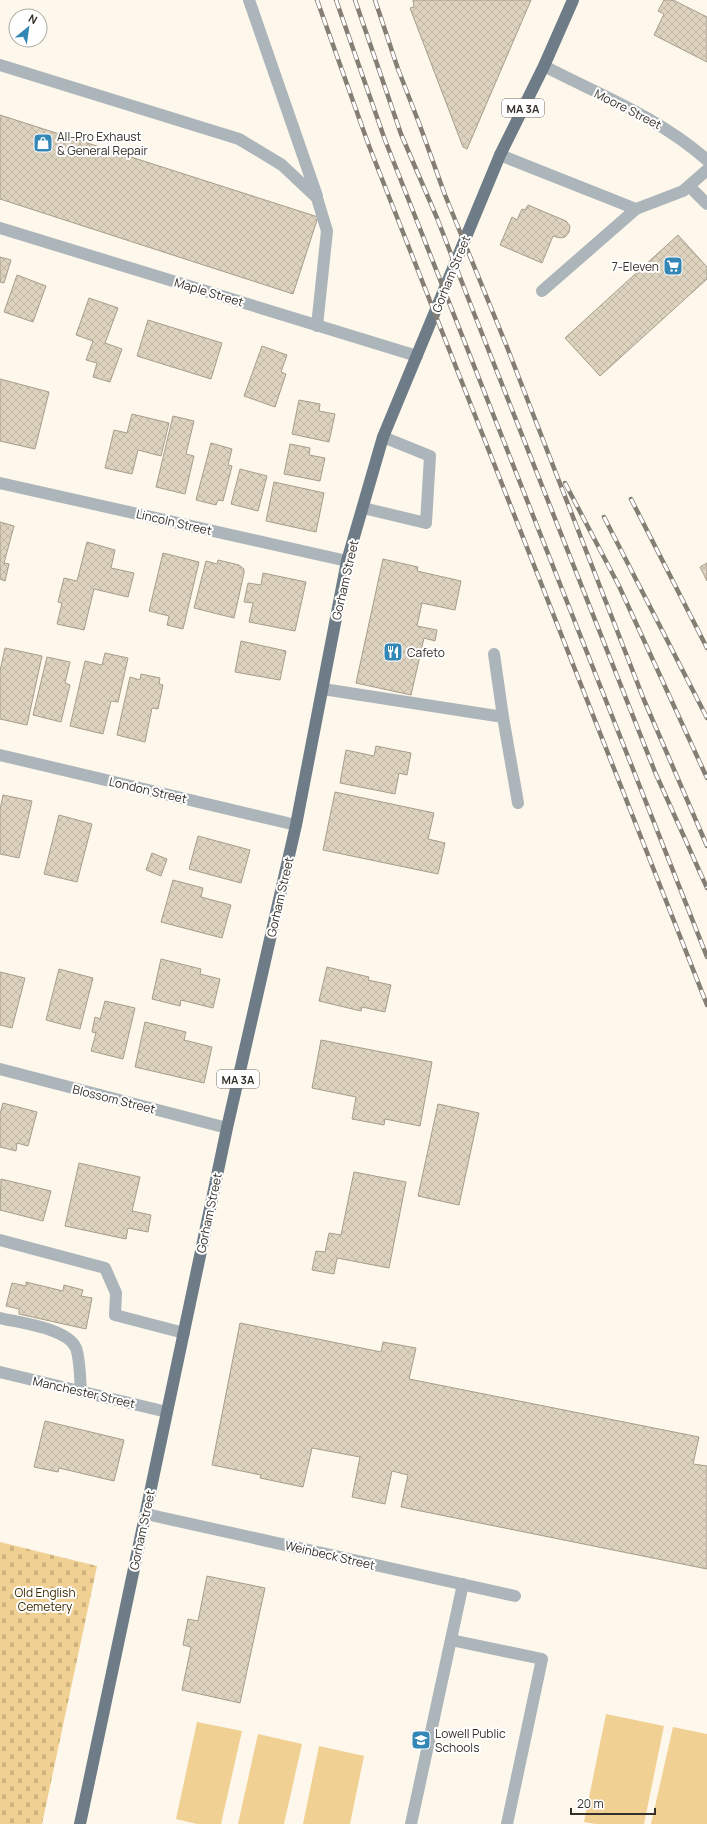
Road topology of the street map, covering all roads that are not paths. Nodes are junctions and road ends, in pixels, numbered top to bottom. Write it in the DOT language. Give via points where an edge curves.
graph roads {
  1 [pos="249,0"];
  2 [pos="573,0"];
  3 [pos="0,65"];
  4 [pos="544,66"];
  5 [pos="500,155"];
  6 [pos="707,160"];
  7 [pos="707,170"];
  8 [pos="689,186"];
  9 [pos="317,198"];
  10 [pos="707,204"];
  11 [pos="636,209"];
  12 [pos="0,228"];
  13 [pos="542,292"];
  14 [pos="317,326"];
  15 [pos="417,356"];
  16 [pos="383,437"];
  17 [pos="0,483"];
  18 [pos="363,508"];
  19 [pos="347,561"];
  20 [pos="494,654"];
  21 [pos="323,689"];
  22 [pos="503,717"];
  23 [pos="0,755"];
  24 [pos="518,803"];
  25 [pos="296,824"];
  26 [pos="0,1069"];
  27 [pos="227,1128"];
  28 [pos="0,1240"];
  29 [pos="0,1318"];
  30 [pos="184,1333"];
  31 [pos="0,1372"];
  32 [pos="81,1391"];
  33 [pos="167,1412"];
  34 [pos="146,1514"];
  35 [pos="463,1584"];
  36 [pos="515,1596"];
  37 [pos="451,1640"];
  38 [pos="80,1824"];
  39 [pos="411,1824"];
  40 [pos="507,1824"];
  1 -- 9 [label="street"];
  2 -- 4 [label="main road, Gorham Street / MA 3A"];
  3 -- 9 [label="street" via="239,139 282,165"];
  4 -- 5 [label="main road, Gorham Street / MA 3A"];
  4 -- 6 [label="street, Moore Street" via="633,109 666,129"];
  5 -- 11 [label="street"];
  5 -- 15 [label="main road, Gorham Street / MA 3A"];
  7 -- 8 [label="street"];
  8 -- 10 [label="street"];
  8 -- 11 [label="street" via="683,191"];
  9 -- 14 [label="street" via="327,231"];
  11 -- 13 [label="street"];
  12 -- 14 [label="street, Maple Street"];
  14 -- 15 [label="street, Maple Street"];
  15 -- 16 [label="main road, Gorham Street / MA 3A"];
  16 -- 18 [label="main road, Gorham Street / MA 3A"];
  16 -- 18 [label="street" via="430,456 426,522"];
  17 -- 19 [label="street, Lincoln Street"];
  18 -- 19 [label="main road, Gorham Street / MA 3A"];
  19 -- 21 [label="main road, Gorham Street / MA 3A"];
  20 -- 22 [label="street"];
  21 -- 22 [label="street"];
  21 -- 25 [label="main road, Gorham Street / MA 3A"];
  22 -- 24 [label="street"];
  23 -- 25 [label="street, London Street"];
  25 -- 27 [label="main road, Gorham Street / MA 3A"];
  26 -- 27 [label="street, Blossom Street"];
  27 -- 30 [label="main road, Gorham Street / MA 3A"];
  28 -- 30 [label="street" via="105,1268 116,1293 115,1315"];
  29 -- 32 [label="street" via="61,1333 71,1340 76,1349"];
  30 -- 33 [label="main road, Gorham Street / MA 3A"];
  31 -- 32 [label="street, Manchester Street"];
  32 -- 33 [label="street, Manchester Street"];
  33 -- 34 [label="main road, Gorham Street / MA 3A"];
  34 -- 35 [label="street, Weinbeck Street"];
  34 -- 38 [label="main road, Gorham Street / MA 3A"];
  35 -- 36 [label="street, Weinbeck Street"];
  35 -- 37 [label="street"];
  37 -- 39 [label="street"];
  37 -- 40 [label="street" via="542,1659"];
}
